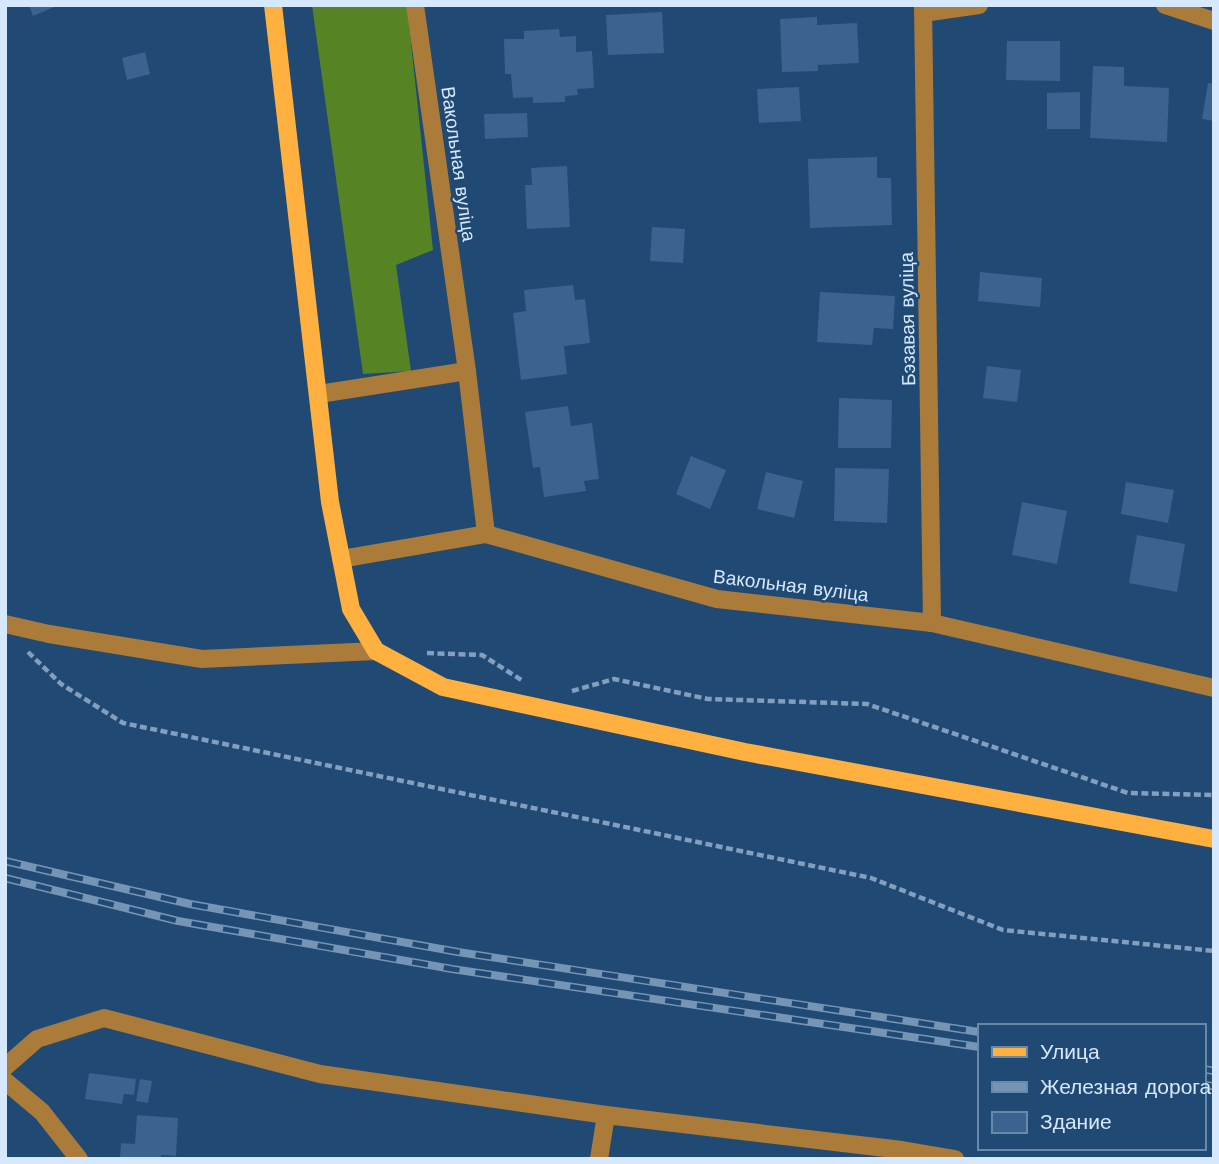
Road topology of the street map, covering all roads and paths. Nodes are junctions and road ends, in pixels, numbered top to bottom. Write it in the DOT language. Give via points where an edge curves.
graph roads {
  1 [pos="273,5"];
  2 [pos="415,5"];
  3 [pos="979,5"];
  4 [pos="1165,5"];
  5 [pos="923,9"];
  6 [pos="1214,21"];
  7 [pos="467,371"];
  8 [pos="319,394"];
  9 [pos="486,534"];
  10 [pos="341,559"];
  11 [pos="933,623"];
  12 [pos="5,624"];
  13 [pos="24,647"];
  14 [pos="376,651"];
  15 [pos="416,652"];
  16 [pos="526,683"];
  17 [pos="1214,688"];
  18 [pos="562,694"];
  19 [pos="1214,795"];
  20 [pos="1214,839"];
  21 [pos="1214,951"];
  22 [pos="5,1067"];
  23 [pos="5,1081"];
  24 [pos="606,1115"];
  25 [pos="901,1154"];
  26 [pos="79,1159"];
  27 [pos="599,1159"];
  28 [pos="955,1159"];
  1 -- 8 [label="main road"];
  2 -- 7 [label="street, Вакольная вуліца"];
  3 -- 5 [label="street, Бэзавая вуліца"];
  4 -- 6 [label="street"];
  5 -- 11 [label="street, Бэзавая вуліца"];
  7 -- 8 [label="street"];
  7 -- 9 [label="street, Вакольная вуліца"];
  8 -- 10 [label="main road"];
  9 -- 10 [label="street"];
  9 -- 11 [label="street, Вакольная вуліца" via="717,599"];
  10 -- 14 [label="main road" via="351,609"];
  11 -- 17 [label="street, Вакольная вуліца"];
  12 -- 14 [label="street" via="202,659"];
  13 -- 21 [label="path" via="61,684 123,723 871,878 1003,930"];
  14 -- 20 [label="main road" via="456,690 745,752"];
  15 -- 16 [label="path" via="482,655"];
  18 -- 19 [label="path" via="614,679 708,699 867,704 1128,793"];
  22 -- 24 [label="street" via="37,1039 104,1018 320,1074"];
  23 -- 26 [label="street" via="42,1112"];
  24 -- 25 [label="street"];
  24 -- 27 [label="street"];
  25 -- 28 [label="street"];
}
